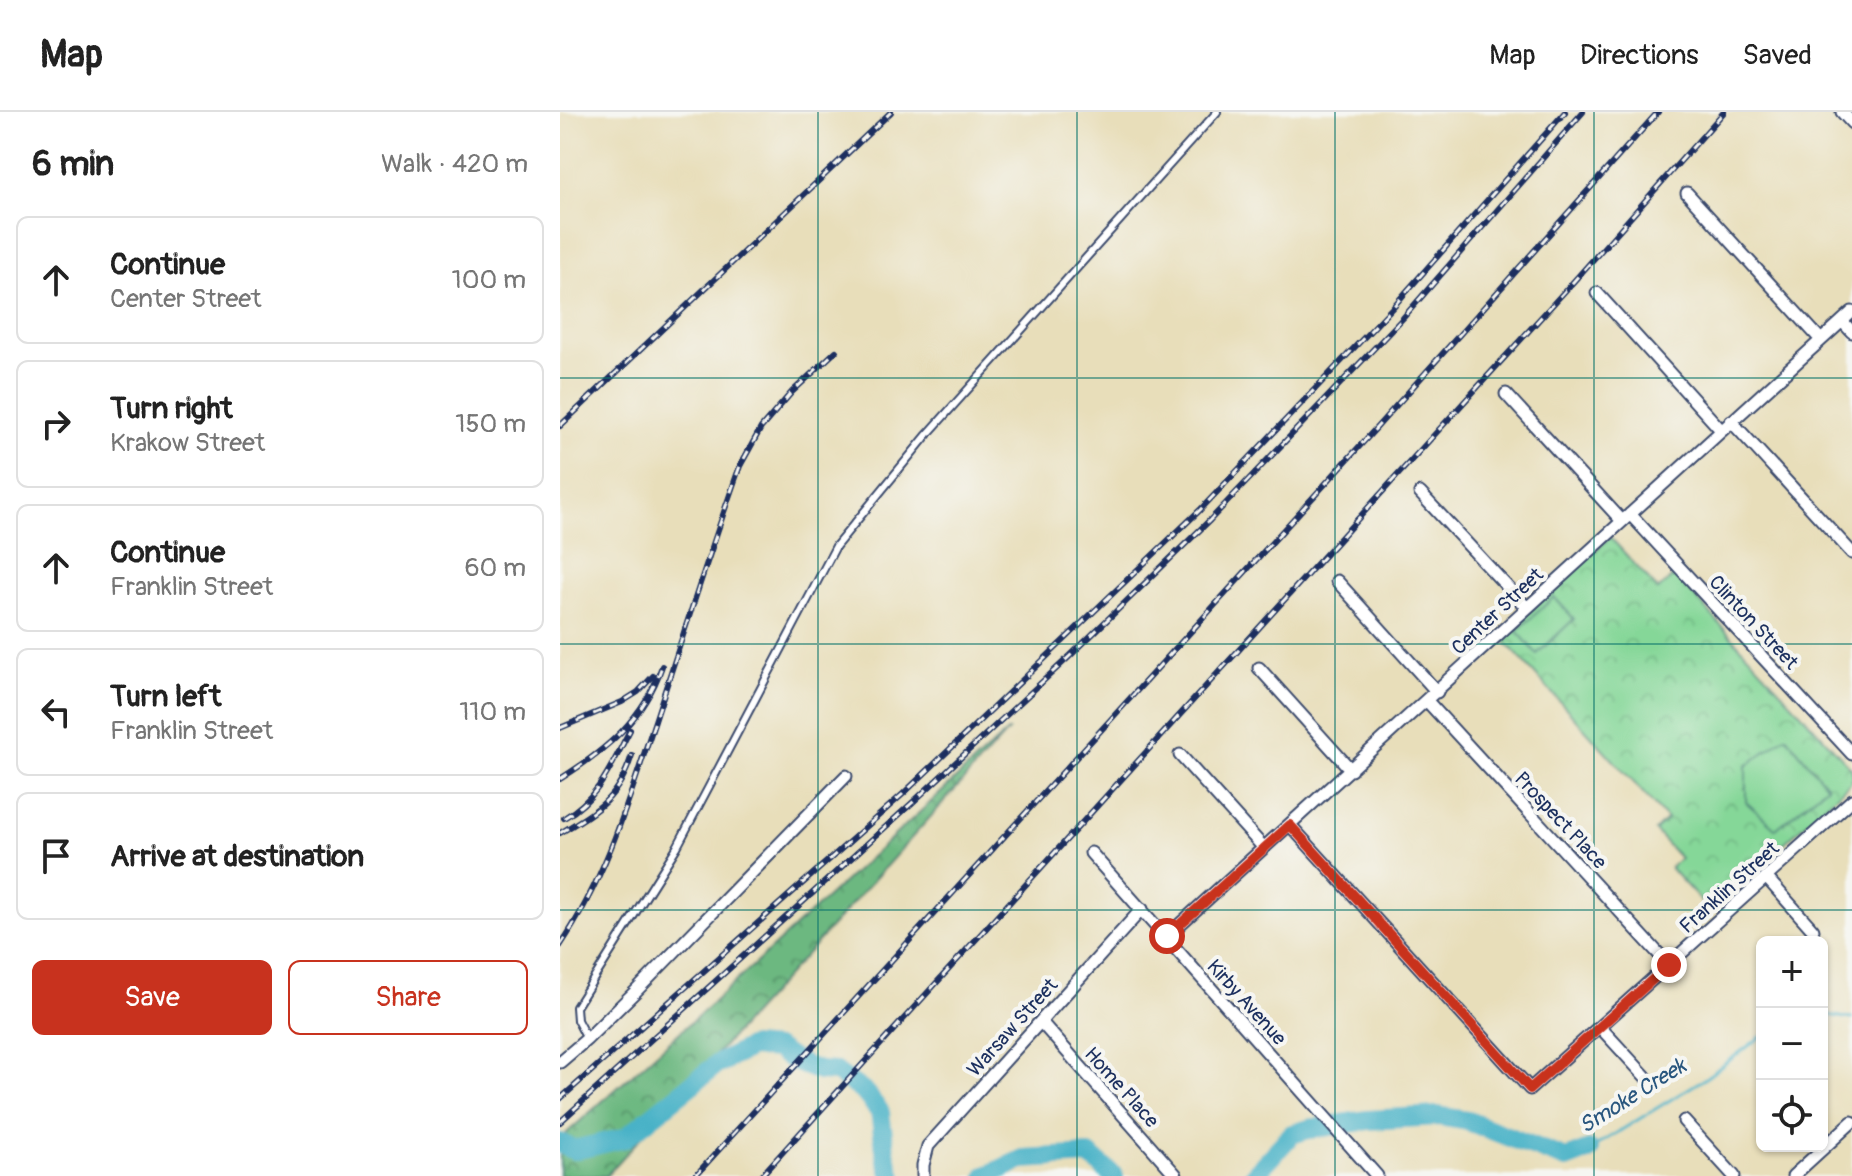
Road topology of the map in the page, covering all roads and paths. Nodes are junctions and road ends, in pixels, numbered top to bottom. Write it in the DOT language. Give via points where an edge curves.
graph roads {
  1 [pos="1217,112"];
  2 [pos="1842,112"];
  3 [pos="1852,123"];
  4 [pos="1687,193"];
  5 [pos="1597,293"];
  6 [pos="1852,312"];
  7 [pos="1842,321"];
  8 [pos="1852,332"];
  9 [pos="1821,340"];
  10 [pos="1506,394"];
  11 [pos="1731,421"];
  12 [pos="1721,430"];
  13 [pos="1420,493"];
  14 [pos="1626,517"];
  15 [pos="1852,553"];
  16 [pos="1337,581"];
  17 [pos="1527,608"];
  18 [pos="1259,668"];
  19 [pos="1437,692"];
  20 [pos="1427,701"];
  21 [pos="1852,754"];
  22 [pos="1180,755"];
  23 [pos="1351,770"];
  24 [pos="846,776"];
  25 [pos="1852,800"];
  26 [pos="1290,825"];
  27 [pos="1264,848"];
  28 [pos="1091,853"];
  29 [pos="1766,877"];
  30 [pos="1142,909"];
  31 [pos="1813,930"];
  32 [pos="1167,936"];
  33 [pos="1669,965"];
  34 [pos="1041,1022"];
  35 [pos="1600,1027"];
  36 [pos="587,1039"];
  37 [pos="560,1062"];
  38 [pos="1645,1076"];
  39 [pos="1684,1121"];
  40 [pos="1852,1122"];
  41 [pos="1176,1175"];
  42 [pos="923,1176"];
  43 [pos="1377,1176"];
  44 [pos="1734,1176"];
  45 [pos="1793,1176"];
  1 -- 36 [label="lane" via="927,435 836,546 677,847 576,1007"];
  2 -- 3 [label="street"];
  4 -- 9 [label="street"];
  5 -- 12 [label="street"];
  6 -- 7 [label="street, Center Street"];
  7 -- 8 [label="street"];
  7 -- 9 [label="street, Center Street"];
  9 -- 11 [label="street, Center Street"];
  10 -- 14 [label="street, Clinton Street"];
  11 -- 12 [label="street, Center Street"];
  11 -- 15 [label="street"];
  12 -- 14 [label="street, Center Street"];
  13 -- 17 [label="street"];
  14 -- 17 [label="street, Center Street"];
  14 -- 21 [label="street, Clinton Street"];
  16 -- 19 [label="street"];
  17 -- 19 [label="street, Center Street"];
  18 -- 23 [label="street"];
  19 -- 20 [label="street, Center Street"];
  20 -- 23 [label="street, Center Street"];
  20 -- 33 [label="street, Prospect Place"];
  22 -- 27 [label="street"];
  23 -- 26 [label="street, Center Street"];
  24 -- 36 [label="street"];
  25 -- 29 [label="street, Franklin Street"];
  26 -- 27 [label="street, Center Street"];
  26 -- 35 [label="street, Franklin Street" via="1530,1089"];
  27 -- 32 [label="street, Center Street"];
  28 -- 30 [label="street, Kirby Avenue"];
  29 -- 31 [label="street"];
  29 -- 33 [label="street, Franklin Street"];
  30 -- 32 [label="street, Kirby Avenue"];
  30 -- 34 [label="street, Warsaw Street"];
  32 -- 43 [label="street, Kirby Avenue"];
  33 -- 35 [label="street, Franklin Street"];
  34 -- 41 [label="street, Home Place"];
  34 -- 42 [label="street, Warsaw Street" via="928,1146"];
  35 -- 38 [label="street"];
  36 -- 37 [label="street"];
  39 -- 44 [label="street"];
  40 -- 45 [label="street"];
}
